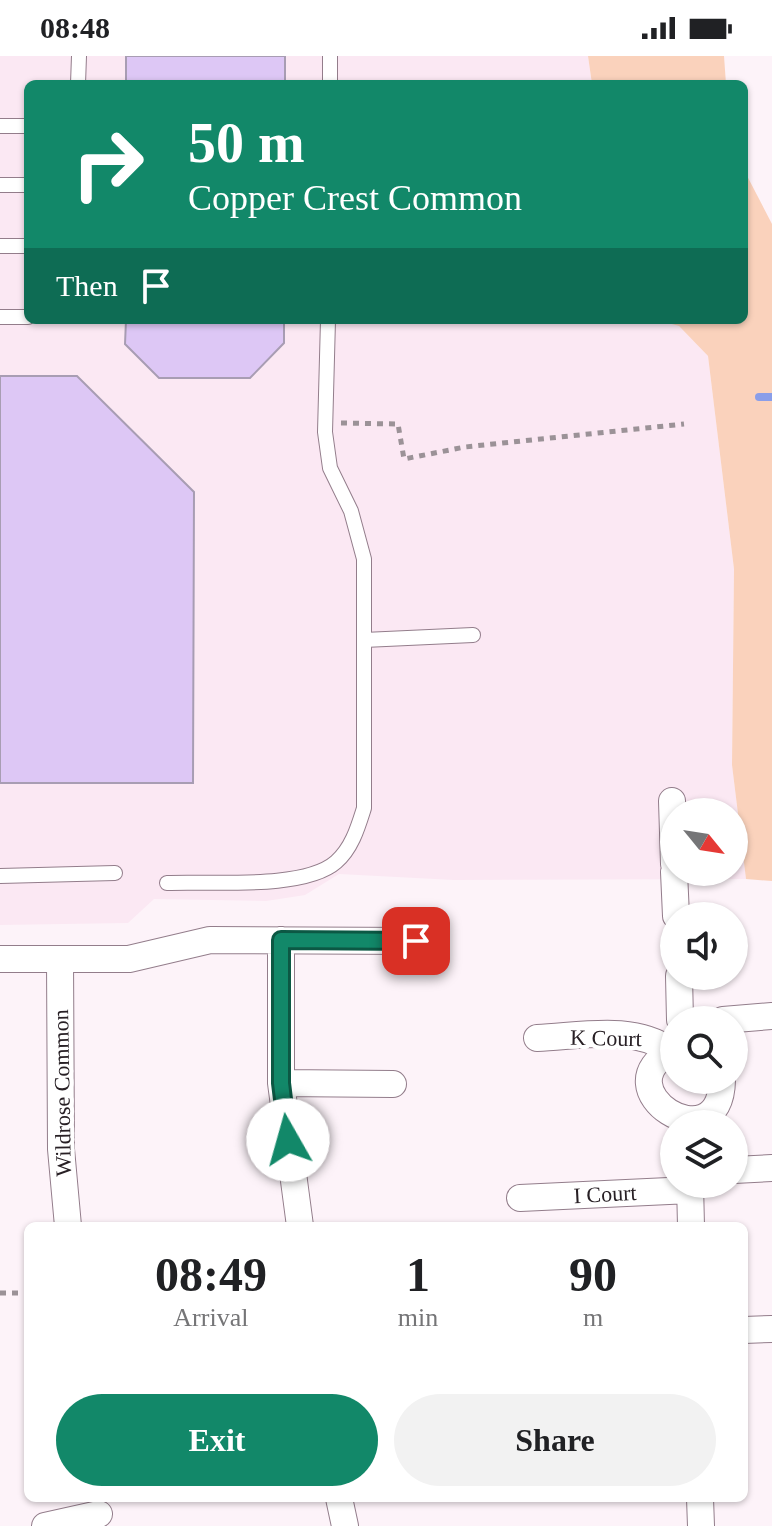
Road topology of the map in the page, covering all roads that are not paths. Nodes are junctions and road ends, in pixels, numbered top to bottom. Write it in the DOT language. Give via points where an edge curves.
graph roads {
  1 [pos="79,56"];
  2 [pos="330,56"];
  3 [pos="78,80"];
  4 [pos="330,80"];
  5 [pos="0,126"];
  6 [pos="24,126"];
  7 [pos="0,185"];
  8 [pos="24,185"];
  9 [pos="0,246"];
  10 [pos="24,246"];
  11 [pos="0,317"];
  12 [pos="24,317"];
  13 [pos="328,324"];
  14 [pos="473,635"];
  15 [pos="364,640"];
  16 [pos="115,873"];
  17 [pos="0,876"];
  18 [pos="167,883"];
  19 [pos="281,940"];
  20 [pos="416,941"];
  21 [pos="0,959"];
  22 [pos="60,959"];
  23 [pos="772,1016"];
  24 [pos="748,1018"];
  25 [pos="537,1038"];
  26 [pos="660,1042"];
  27 [pos="660,1063"];
  28 [pos="281,1083"];
  29 [pos="393,1084"];
  30 [pos="665,1110"];
  31 [pos="772,1168"];
  32 [pos="748,1169"];
  33 [pos="660,1189"];
  34 [pos="520,1198"];
  35 [pos="690,1198"];
  36 [pos="68,1222"];
  37 [pos="299,1222"];
  38 [pos="691,1222"];
  39 [pos="772,1329"];
  40 [pos="748,1330"];
  41 [pos="341,1502"];
  42 [pos="700,1502"];
  43 [pos="99,1513"];
  44 [pos="45,1526"];
  45 [pos="345,1526"];
  46 [pos="701,1526"];
  1 -- 3 [label="lane"];
  2 -- 4 [label="lane"];
  5 -- 6 [label="lane"];
  7 -- 8 [label="lane"];
  9 -- 10 [label="lane"];
  11 -- 12 [label="lane"];
  13 -- 15 [label="lane" via="325,423 330,468 351,511 364,559"];
  14 -- 15 [label="lane"];
  15 -- 18 [label="lane" via="364,808 353,840 336,863 303,878"];
  16 -- 17 [label="lane"];
  19 -- 20 [label="street"];
  19 -- 22 [label="street" via="210,940 129,959"];
  19 -- 28 [label="street"];
  21 -- 22 [label="street"];
  22 -- 36 [label="street, Wildrose Common" via="61,1149"];
  23 -- 24 [label="street"];
  25 -- 26 [label="street, K Court" via="636,1034"];
  27 -- 30 [label="street" via="652,1071 653,1099"];
  28 -- 29 [label="street"];
  28 -- 37 [label="street"];
  31 -- 32 [label="street"];
  33 -- 34 [label="street, I Court"];
  35 -- 38 [label="street"];
  39 -- 40 [label="street"];
  41 -- 45 [label="street"];
  42 -- 46 [label="street"];
  43 -- 44 [label="street"];
}
